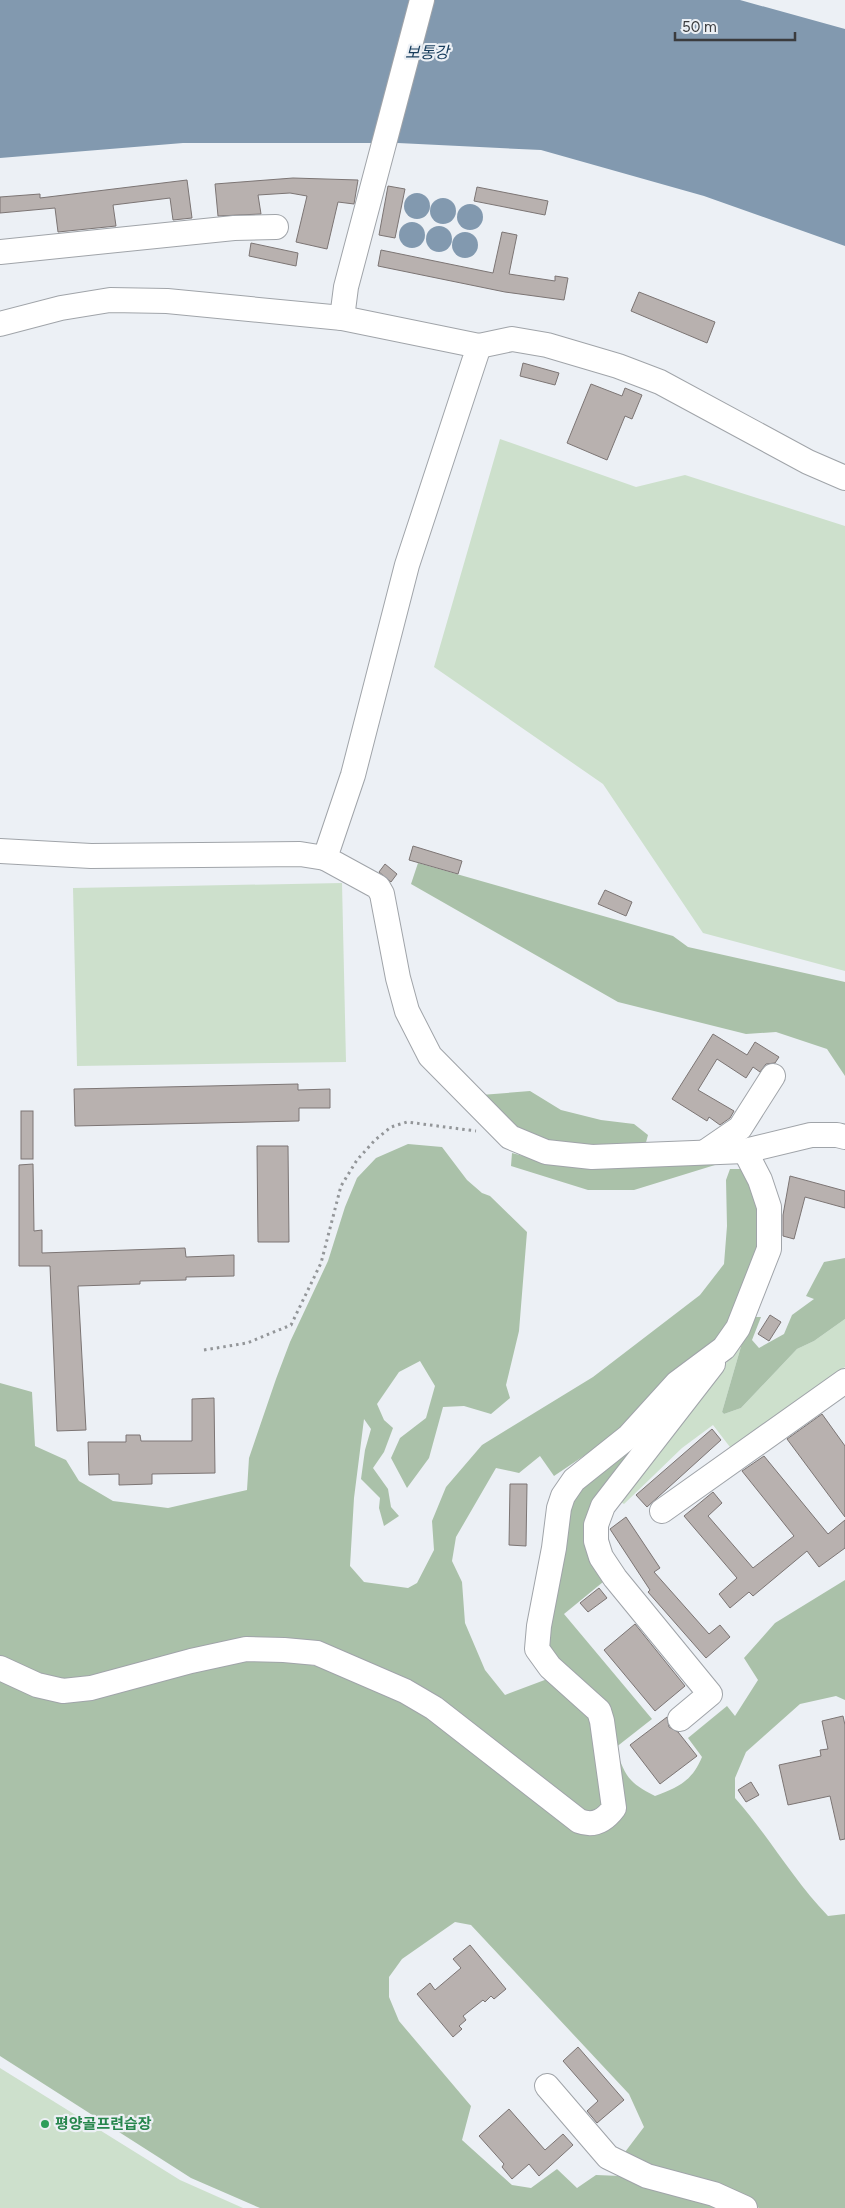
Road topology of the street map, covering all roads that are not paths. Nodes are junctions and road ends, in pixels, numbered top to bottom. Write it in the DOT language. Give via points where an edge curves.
graph roads {
  1 [pos="422,0"];
  2 [pos="276,227"];
  3 [pos="0,252"];
  4 [pos="342,318"];
  5 [pos="0,324"];
  6 [pos="479,346"];
  7 [pos="845,478"];
  8 [pos="0,851"];
  9 [pos="325,858"];
  10 [pos="773,1076"];
  11 [pos="845,1137"];
  12 [pos="745,1151"];
  13 [pos="705,1152"];
  14 [pos="724,1348"];
  15 [pos="845,1381"];
  16 [pos="662,1511"];
  17 [pos="0,1668"];
  18 [pos="680,1719"];
  19 [pos="547,2086"];
  20 [pos="744,2208"];
  1 -- 4 [label="street" via="346,287"];
  2 -- 3 [label="street" via="234,228"];
  4 -- 5 [label="street" via="110,300 61,308"];
  4 -- 6 [label="street"];
  6 -- 7 [label="street" via="512,339 547,345 618,366 660,382 808,462"];
  6 -- 9 [label="street" via="407,565 353,776"];
  8 -- 9 [label="street" via="91,856 300,854"];
  9 -- 13 [label="street" via="378,887 407,1011 430,1056 510,1137 546,1152 592,1157"];
  10 -- 13 [label="street" via="740,1128"];
  11 -- 12 [label="street" via="812,1136"];
  12 -- 13 [label="street"];
  12 -- 14 [label="street" via="760,1180 769,1208 768,1249 738,1328"];
  14 -- 17 [label="street" via="677,1383 628,1437 574,1480 559,1508 537,1649 550,1667 599,1711 614,1808 598,1823 579,1821 434,1708 405,1690 317,1653 246,1649 91,1688 63,1691 37,1685"];
  14 -- 18 [label="street" via="694,1392 604,1506 596,1525 601,1557 615,1578 710,1694"];
  15 -- 16 [label="street"];
  19 -- 20 [label="street" via="608,2157 647,2176 714,2194"];
}
